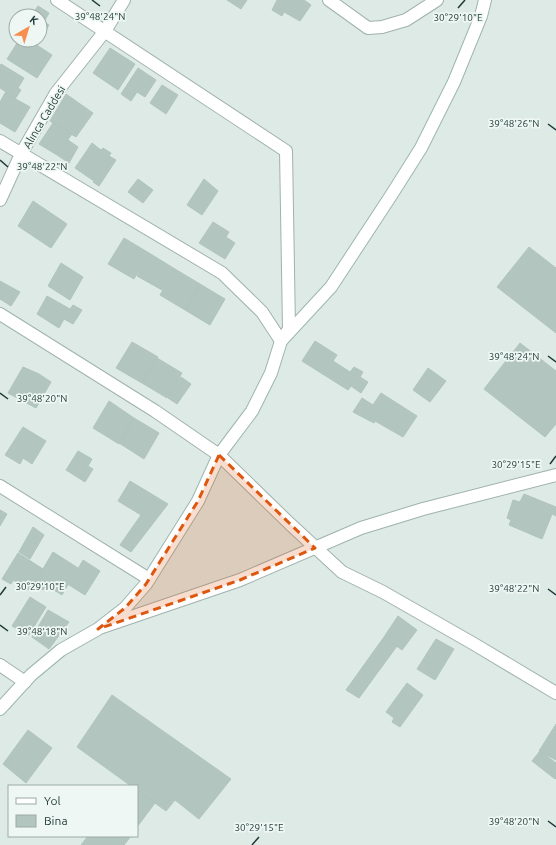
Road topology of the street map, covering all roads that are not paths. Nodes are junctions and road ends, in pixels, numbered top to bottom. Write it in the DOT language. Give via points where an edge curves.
graph roads {
  1 [pos="57,0"];
  2 [pos="124,0"];
  3 [pos="329,0"];
  4 [pos="437,0"];
  5 [pos="486,0"];
  6 [pos="104,31"];
  7 [pos="0,141"];
  8 [pos="21,154"];
  9 [pos="0,200"];
  10 [pos="0,314"];
  11 [pos="281,341"];
  12 [pos="219,455"];
  13 [pos="556,475"];
  14 [pos="0,486"];
  15 [pos="316,548"];
  16 [pos="149,579"];
  17 [pos="98,629"];
  18 [pos="0,665"];
  19 [pos="25,682"];
  20 [pos="556,693"];
  21 [pos="0,709"];
  1 -- 6 [label="street"];
  2 -- 6 [label="street, Alınca Caddesi"];
  3 -- 4 [label="street" via="368,28 406,20"];
  5 -- 11 [label="street" via="454,82 421,148 331,287"];
  6 -- 8 [label="street, Alınca Caddesi" via="56,93"];
  6 -- 11 [label="street" via="286,151 290,329"];
  7 -- 8 [label="street"];
  8 -- 9 [label="street, Alınca Caddesi"];
  8 -- 11 [label="street" via="222,273 262,312"];
  10 -- 12 [label="street" via="155,411"];
  11 -- 12 [label="street" via="271,373 252,411"];
  12 -- 15 [label="street"];
  12 -- 16 [label="street" via="198,501"];
  13 -- 15 [label="street" via="423,509 361,528"];
  14 -- 16 [label="street"];
  15 -- 17 [label="street" via="240,580"];
  15 -- 20 [label="street" via="342,572 383,592"];
  16 -- 17 [label="street" via="125,608"];
  17 -- 19 [label="street" via="61,650"];
  18 -- 19 [label="street"];
  19 -- 21 [label="street"];
}
